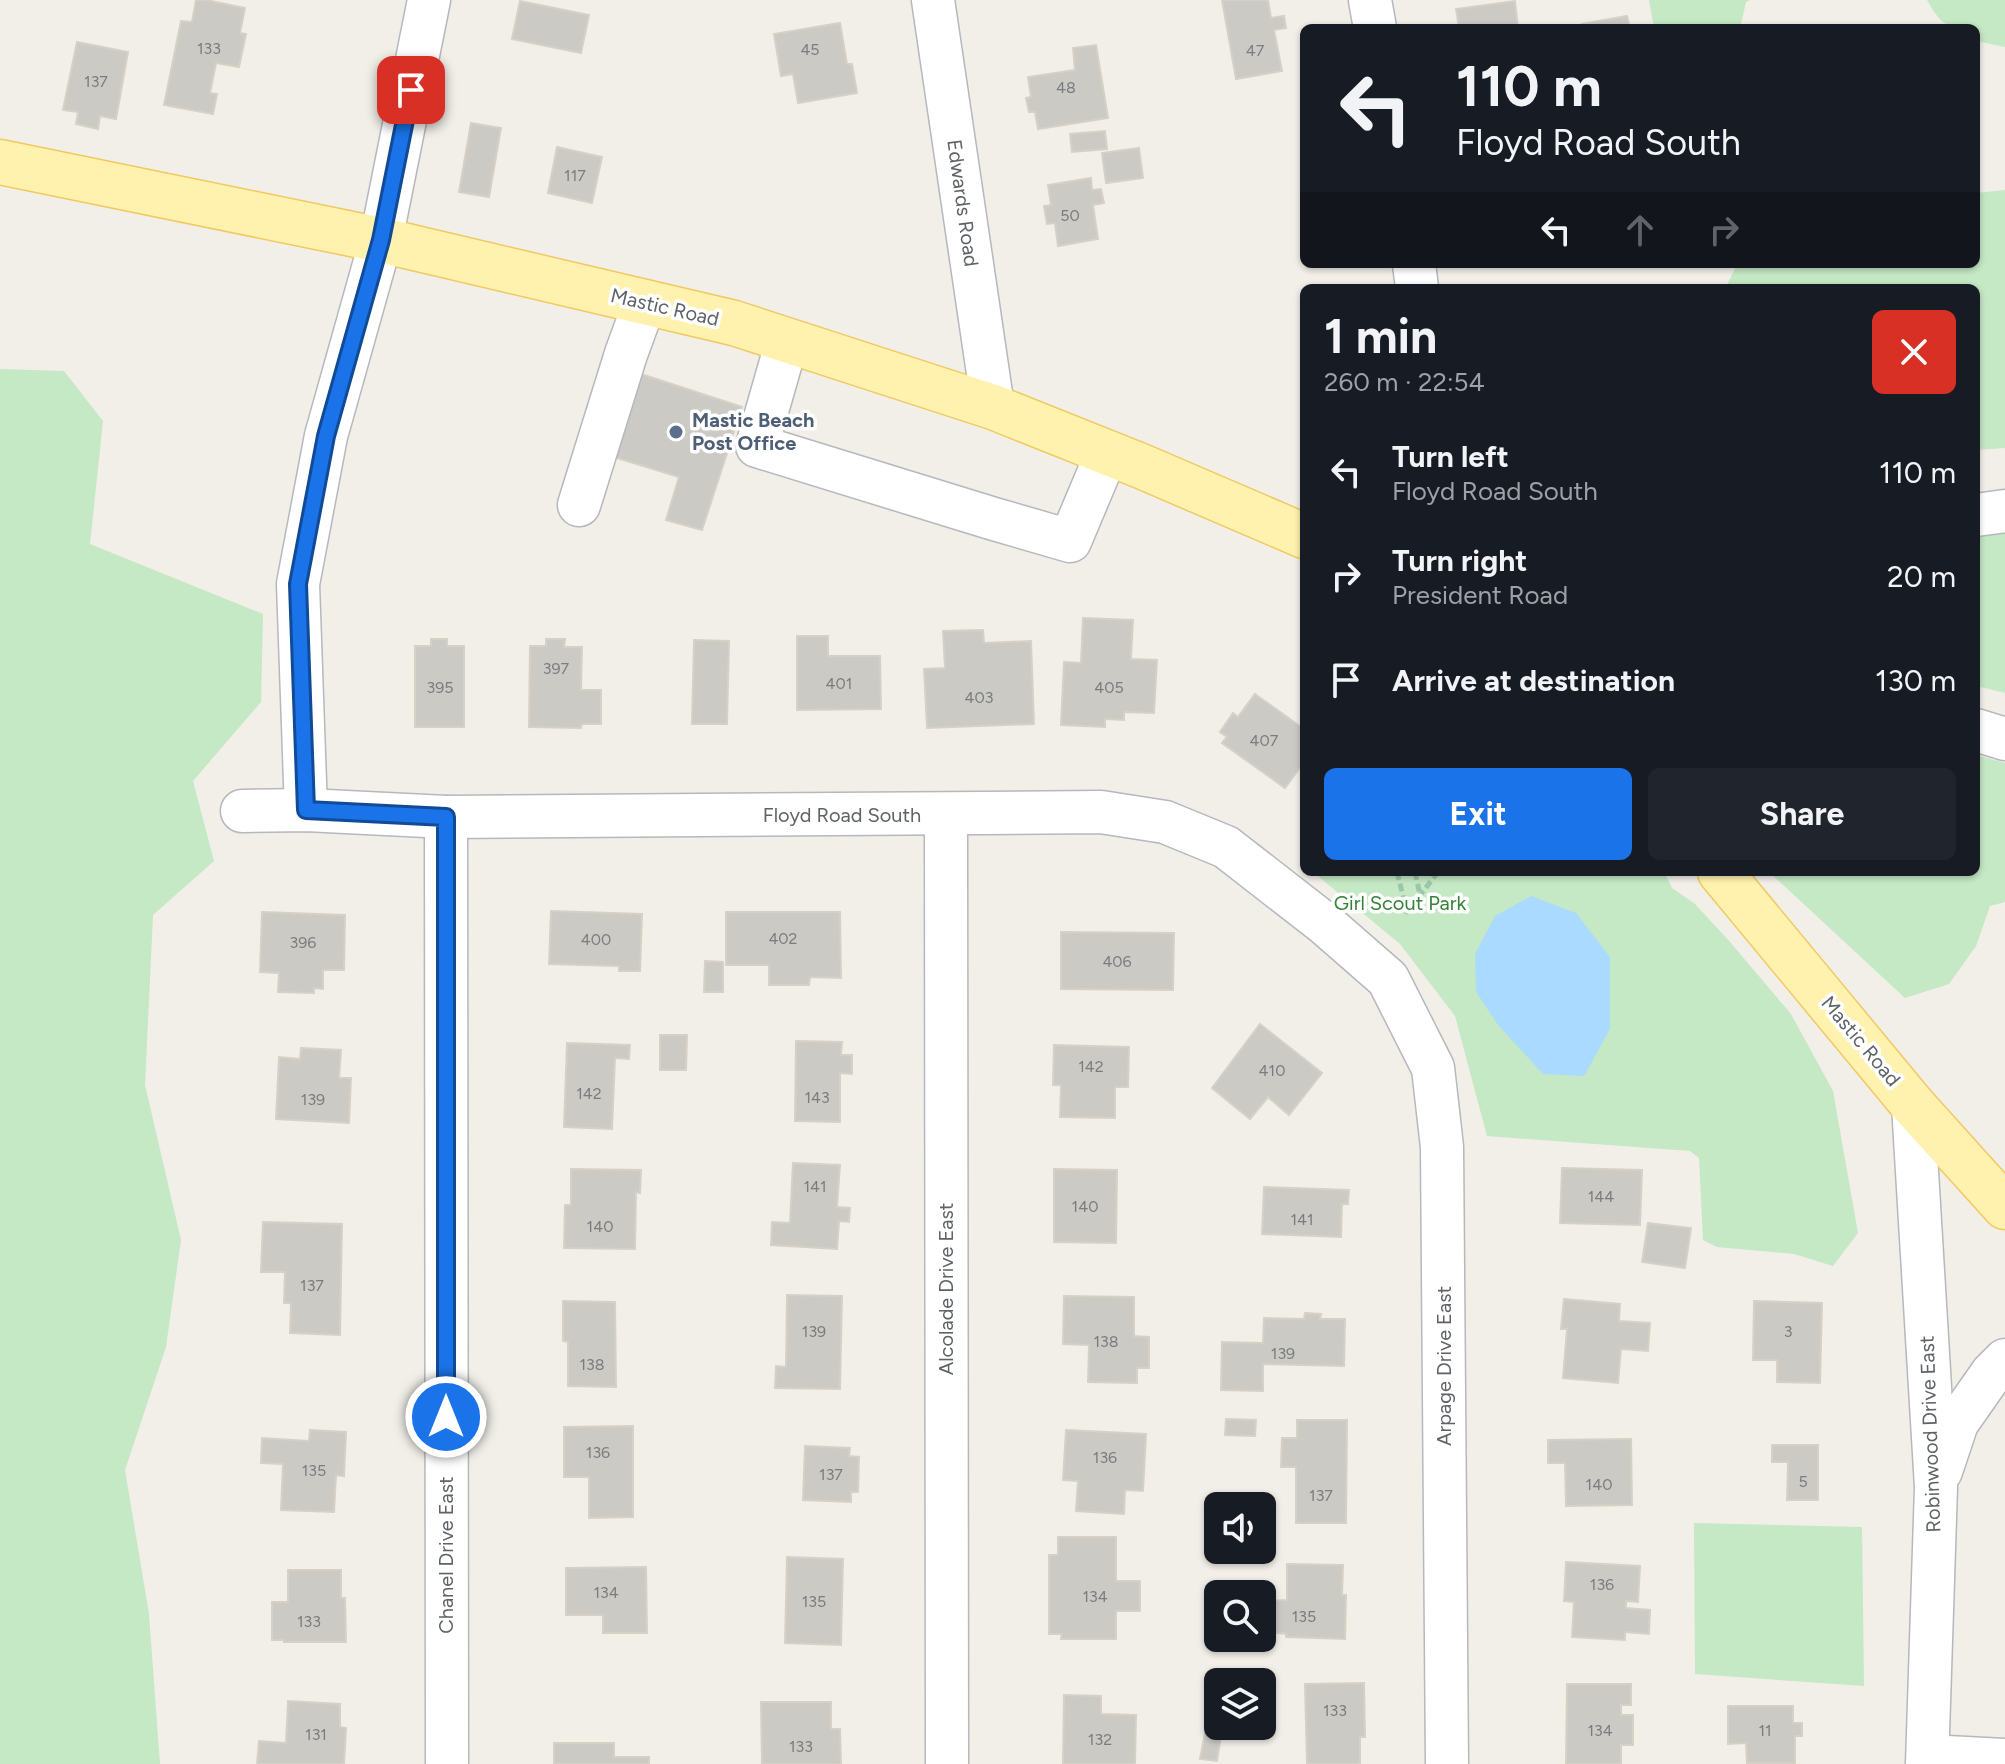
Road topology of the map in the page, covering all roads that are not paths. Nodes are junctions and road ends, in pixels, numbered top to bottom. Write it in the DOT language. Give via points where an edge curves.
graph roads {
  1 [pos="429,0"];
  2 [pos="933,0"];
  3 [pos="1370,0"];
  4 [pos="1374,24"];
  5 [pos="0,162"];
  6 [pos="381,240"];
  7 [pos="645,302"];
  8 [pos="787,341"];
  9 [pos="993,407"];
  10 [pos="1107,453"];
  11 [pos="579,505"];
  12 [pos="2005,511"];
  13 [pos="1980,514"];
  14 [pos="1300,534"];
  15 [pos="1980,731"];
  16 [pos="2005,739"];
  17 [pos="306,810"];
  18 [pos="242,811"];
  19 [pos="946,814"];
  20 [pos="446,817"];
  21 [pos="1723,876"];
  22 [pos="1388,979"];
  23 [pos="1913,1105"];
  24 [pos="2005,1207"];
  25 [pos="2005,1360"];
  26 [pos="1936,1487"];
  27 [pos="1927,1760"];
  28 [pos="2005,1760"];
  29 [pos="447,1764"];
  30 [pos="947,1764"];
  31 [pos="1447,1764"];
  1 -- 6 [label="street"];
  2 -- 9 [label="street, Edwards Road"];
  3 -- 4 [label="street"];
  5 -- 6 [label="main road, Mastic Road"];
  6 -- 7 [label="main road, Mastic Road"];
  6 -- 17 [label="street" via="326,436 298,584"];
  7 -- 8 [label="main road, Mastic Road"];
  7 -- 11 [label="street"];
  8 -- 9 [label="main road, Mastic Road"];
  8 -- 10 [label="street" via="757,446 1070,541"];
  9 -- 10 [label="main road, Mastic Road"];
  10 -- 14 [label="main road, Mastic Road"];
  12 -- 13 [label="street"];
  15 -- 16 [label="street"];
  17 -- 18 [label="street, Floyd Road South"];
  17 -- 20 [label="street, Floyd Road South"];
  19 -- 20 [label="street, Floyd Road South"];
  19 -- 22 [label="street, Floyd Road South" via="1101,812 1165,822 1226,847"];
  19 -- 30 [label="street, Alcolade Drive East"];
  20 -- 29 [label="street, Chanel Drive East"];
  21 -- 23 [label="main road, Mastic Road"];
  22 -- 31 [label="street, Arpage Drive East" via="1433,1068 1442,1147"];
  23 -- 24 [label="main road, Mastic Road"];
  23 -- 26 [label="street, Robinwood Drive East"];
  25 -- 26 [label="street" via="1957,1423"];
  26 -- 27 [label="street, Robinwood Drive East"];
  27 -- 28 [label="street"];
}
